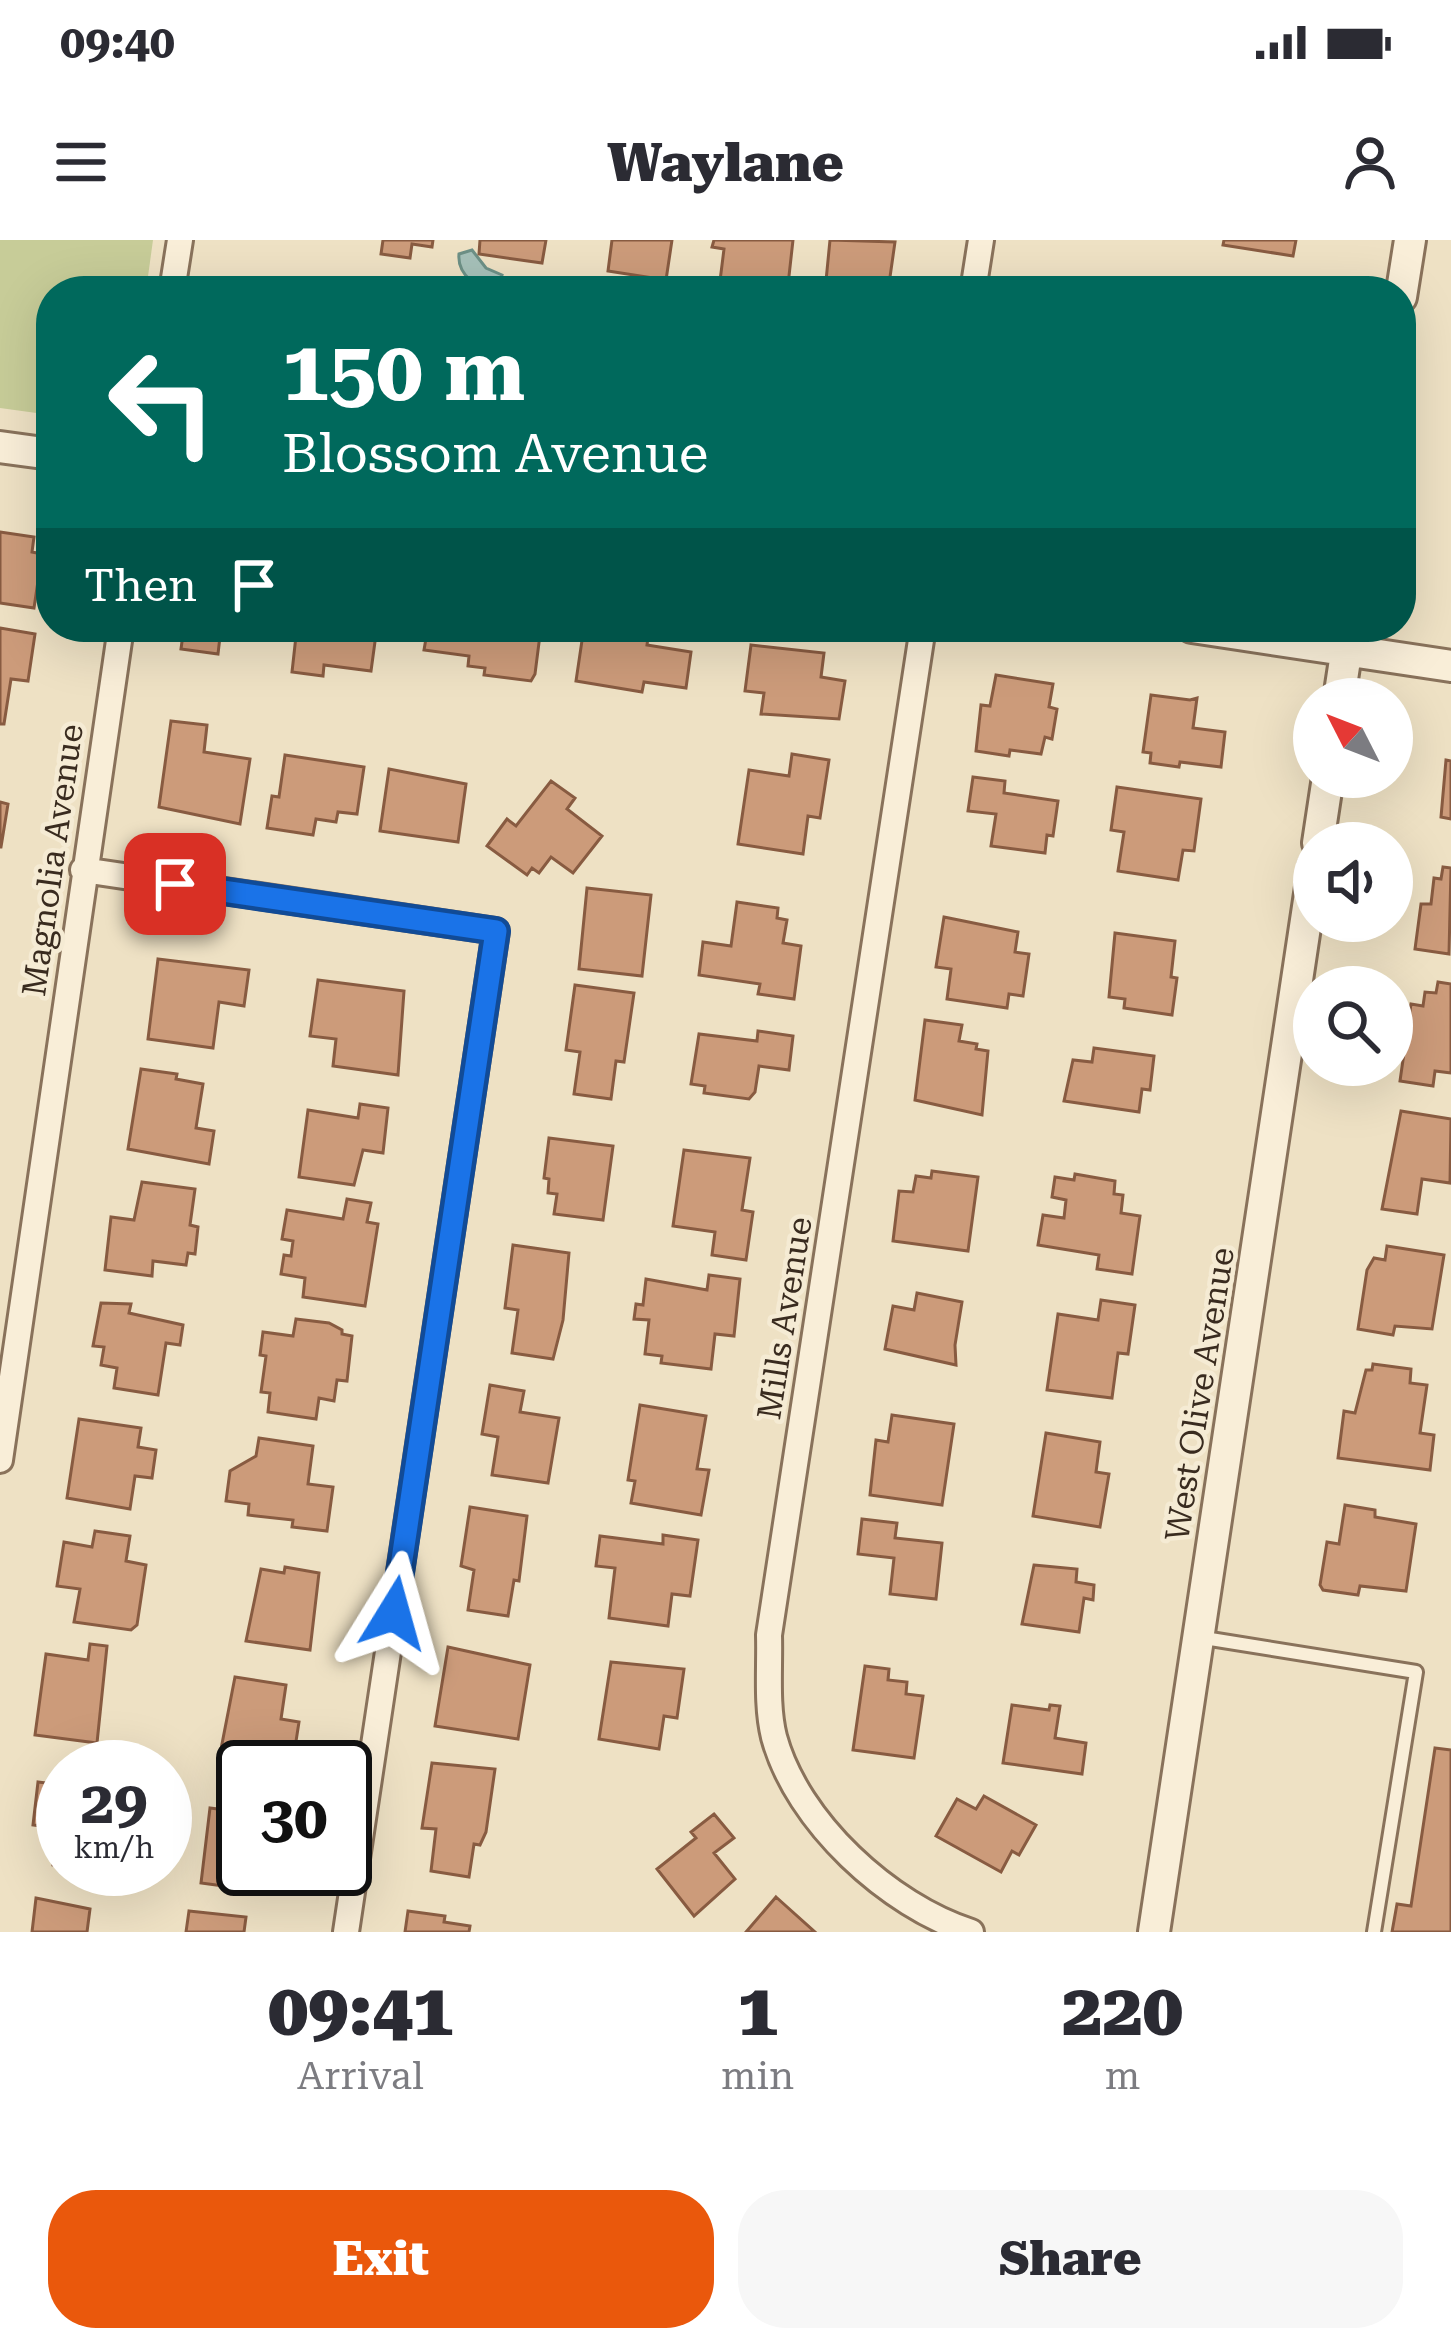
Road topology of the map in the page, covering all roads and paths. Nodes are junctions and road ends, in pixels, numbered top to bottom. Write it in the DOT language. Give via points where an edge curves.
graph roads {
  1 [pos="180,240"];
  2 [pos="981,240"];
  3 [pos="1410,240"];
  4 [pos="174,276"];
  5 [pos="975,276"];
  6 [pos="1404,276"];
  7 [pos="0,447"];
  8 [pos="36,452"];
  9 [pos="119,642"];
  10 [pos="921,642"];
  11 [pos="1348,642"];
  12 [pos="1359,642"];
  13 [pos="1451,666"];
  14 [pos="1342,678"];
  15 [pos="83,870"];
  16 [pos="1303,942"];
  17 [pos="0,1460"];
  18 [pos="1198,1637"];
  19 [pos="346,1932"];
  20 [pos="971,1932"];
  21 [pos="1154,1932"];
  22 [pos="1374,1932"];
  1 -- 4 [label="street"];
  2 -- 5 [label="street"];
  3 -- 6 [label="street"];
  7 -- 8 [label="street"];
  9 -- 15 [label="street, Magnolia Avenue"];
  10 -- 20 [label="street, Mills Avenue" via="769,1635 771,1693 774,1737 815,1814 844,1849 903,1899"];
  11 -- 14 [label="street"];
  12 -- 13 [label="street"];
  15 -- 17 [label="street, Magnolia Avenue"];
  15 -- 19 [label="street" via="496,931"];
  16 -- 18 [label="street, West Olive Avenue"];
  18 -- 21 [label="street, West Olive Avenue"];
  18 -- 22 [label="lane" via="1417,1672"];
}
